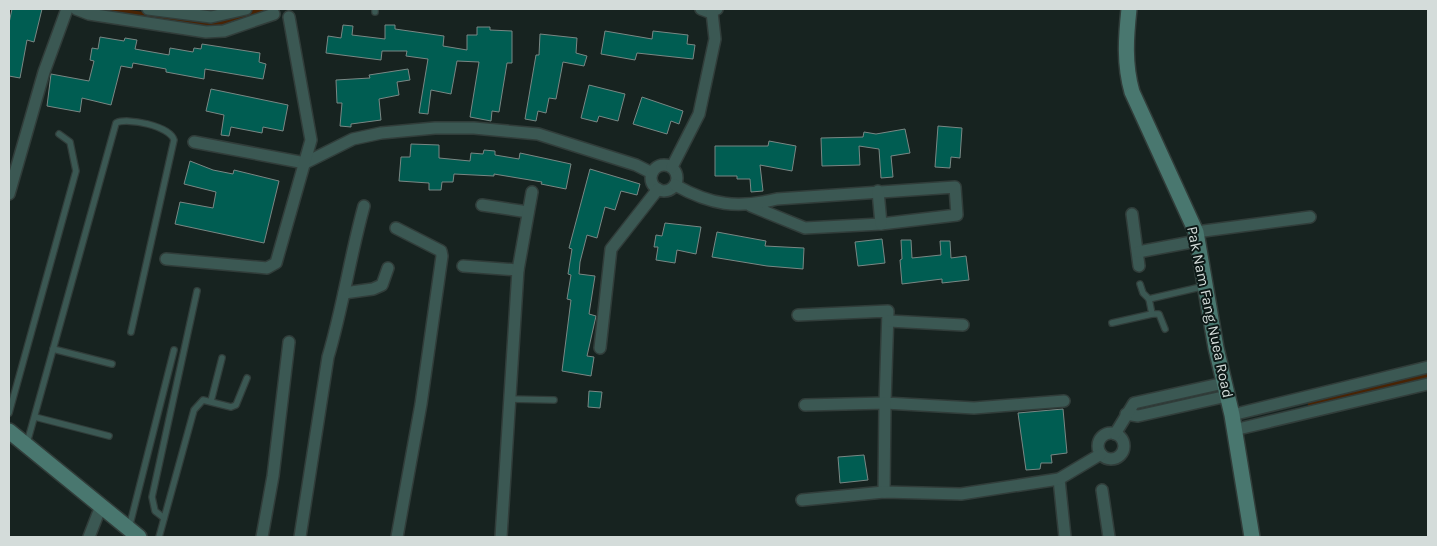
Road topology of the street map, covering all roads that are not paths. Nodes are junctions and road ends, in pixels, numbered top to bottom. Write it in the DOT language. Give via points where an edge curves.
graph roads {
  1 [pos="67,9"];
  2 [pos="76,9"];
  3 [pos="148,9"];
  4 [pos="246,9"];
  5 [pos="299,9"];
  6 [pos="1129,9"];
  7 [pos="710,10"];
  8 [pos="272,11"];
  9 [pos="290,17"];
  10 [pos="59,134"];
  11 [pos="194,142"];
  12 [pos="305,163"];
  13 [pos="672,167"];
  14 [pos="652,173"];
  15 [pos="675,185"];
  16 [pos="658,189"];
  17 [pos="878,191"];
  18 [pos="532,192"];
  19 [pos="9,194"];
  20 [pos="482,205"];
  21 [pos="364,206"];
  22 [pos="751,206"];
  23 [pos="528,212"];
  24 [pos="1132,214"];
  25 [pos="1310,217"];
  26 [pos="881,224"];
  27 [pos="396,228"];
  28 [pos="1196,237"];
  29 [pos="1138,252"];
  30 [pos="166,259"];
  31 [pos="463,266"];
  32 [pos="1139,266"];
  33 [pos="388,268"];
  34 [pos="518,270"];
  35 [pos="1140,284"];
  36 [pos="1205,286"];
  37 [pos="198,291"];
  38 [pos="344,293"];
  39 [pos="1149,299"];
  40 [pos="798,314"];
  41 [pos="1152,314"];
  42 [pos="889,322"];
  43 [pos="1112,323"];
  44 [pos="963,325"];
  45 [pos="1165,329"];
  46 [pos="130,332"];
  47 [pos="289,342"];
  48 [pos="600,348"];
  49 [pos="54,349"];
  50 [pos="174,350"];
  51 [pos="222,358"];
  52 [pos="112,364"];
  53 [pos="1428,367"];
  54 [pos="247,378"];
  55 [pos="1428,384"];
  56 [pos="1226,389"];
  57 [pos="509,399"];
  58 [pos="554,400"];
  59 [pos="211,401"];
  60 [pos="1064,401"];
  61 [pos="885,403"];
  62 [pos="805,405"];
  63 [pos="9,413"];
  64 [pos="35,417"];
  65 [pos="1233,423"];
  66 [pos="9,431"];
  67 [pos="1115,434"];
  68 [pos="109,436"];
  69 [pos="27,445"];
  70 [pos="1101,454"];
  71 [pos="1059,479"];
  72 [pos="1102,490"];
  73 [pos="884,492"];
  74 [pos="802,500"];
  75 [pos="101,506"];
  76 [pos="164,518"];
  77 [pos="134,533"];
  78 [pos="89,537"];
  79 [pos="159,537"];
  80 [pos="262,537"];
  81 [pos="300,537"];
  82 [pos="397,537"];
  83 [pos="501,537"];
  84 [pos="1064,537"];
  85 [pos="1109,537"];
  86 [pos="1252,537"];
  1 -- 19 [label="street" via="44,72"];
  2 -- 8 [label="street" via="89,14 206,32 224,31"];
  3 -- 4 [label="street" via="211,17"];
  5 -- 9 [label="street"];
  6 -- 28 [label="street, Pak Nam Fang Nuea Road" via="1127,76"];
  7 -- 13 [label="street" via="715,39 699,114"];
  8 -- 9 [label="street" via="281,17"];
  9 -- 12 [label="street" via="311,140"];
  10 -- 63 [label="lane" via="70,142 76,171"];
  11 -- 12 [label="street"];
  12 -- 14 [label="street" via="353,139 372,135 474,128 538,134 623,160"];
  12 -- 30 [label="street" via="276,263 267,268"];
  13 -- 14 [label="street" via="660,166"];
  13 -- 15 [label="street" via="677,174"];
  14 -- 16 [label="street" via="652,181"];
  15 -- 16 [label="street" via="668,190"];
  15 -- 22 [label="street" via="709,200"];
  16 -- 48 [label="street" via="611,249"];
  17 -- 22 [label="street" via="777,199"];
  17 -- 26 [label="street"];
  17 -- 26 [label="street" via="955,186 957,215"];
  18 -- 23 [label="street"];
  20 -- 23 [label="street"];
  21 -- 38 [label="street"];
  22 -- 26 [label="street" via="805,228"];
  23 -- 34 [label="street"];
  24 -- 29 [label="street"];
  25 -- 28 [label="street"];
  27 -- 82 [label="street" via="441,252 442,256 421,404"];
  28 -- 29 [label="street"];
  28 -- 36 [label="street, Pak Nam Fang Nuea Road"];
  29 -- 32 [label="street"];
  31 -- 34 [label="street"];
  33 -- 38 [label="street" via="382,284 373,289"];
  34 -- 57 [label="street"];
  35 -- 39 [label="lane"];
  36 -- 39 [label="lane"];
  36 -- 56 [label="street, Pak Nam Fang Nuea Road"];
  37 -- 76 [label="lane" via="152,497 155,511"];
  38 -- 81 [label="street" via="328,357"];
  39 -- 41 [label="lane"];
  40 -- 42 [label="street" via="888,311"];
  41 -- 43 [label="lane"];
  41 -- 45 [label="lane" via="1159,314"];
  42 -- 44 [label="street"];
  42 -- 61 [label="street"];
  46 -- 49 [label="lane" via="174,140 166,131 126,120 116,123"];
  47 -- 80 [label="street" via="273,476"];
  49 -- 52 [label="lane"];
  49 -- 64 [label="lane"];
  50 -- 77 [label="lane"];
  51 -- 59 [label="lane"];
  53 -- 65 [label="street"];
  54 -- 59 [label="lane" via="236,405"];
  55 -- 65 [label="street"];
  56 -- 65 [label="street, Pak Nam Fang Nuea Road"];
  56 -- 67 [label="street" via="1138,416 1126,414"];
  57 -- 58 [label="lane"];
  57 -- 83 [label="street"];
  59 -- 76 [label="lane" via="203,400 194,410"];
  60 -- 61 [label="street" via="974,408"];
  61 -- 62 [label="street"];
  61 -- 73 [label="street"];
  64 -- 68 [label="lane"];
  64 -- 69 [label="lane"];
  65 -- 86 [label="street, Pak Nam Fang Nuea Road"];
  66 -- 69 [label="street"];
  67 -- 70 [label="street" via="1100,438"];
  67 -- 70 [label="street" via="1123,443 1122,451 1112,458"];
  69 -- 75 [label="street"];
  70 -- 71 [label="street"];
  71 -- 73 [label="street" via="961,494"];
  71 -- 84 [label="street"];
  72 -- 85 [label="street"];
  73 -- 74 [label="street"];
  75 -- 77 [label="street"];
  75 -- 78 [label="street"];
  76 -- 79 [label="lane"];
}
